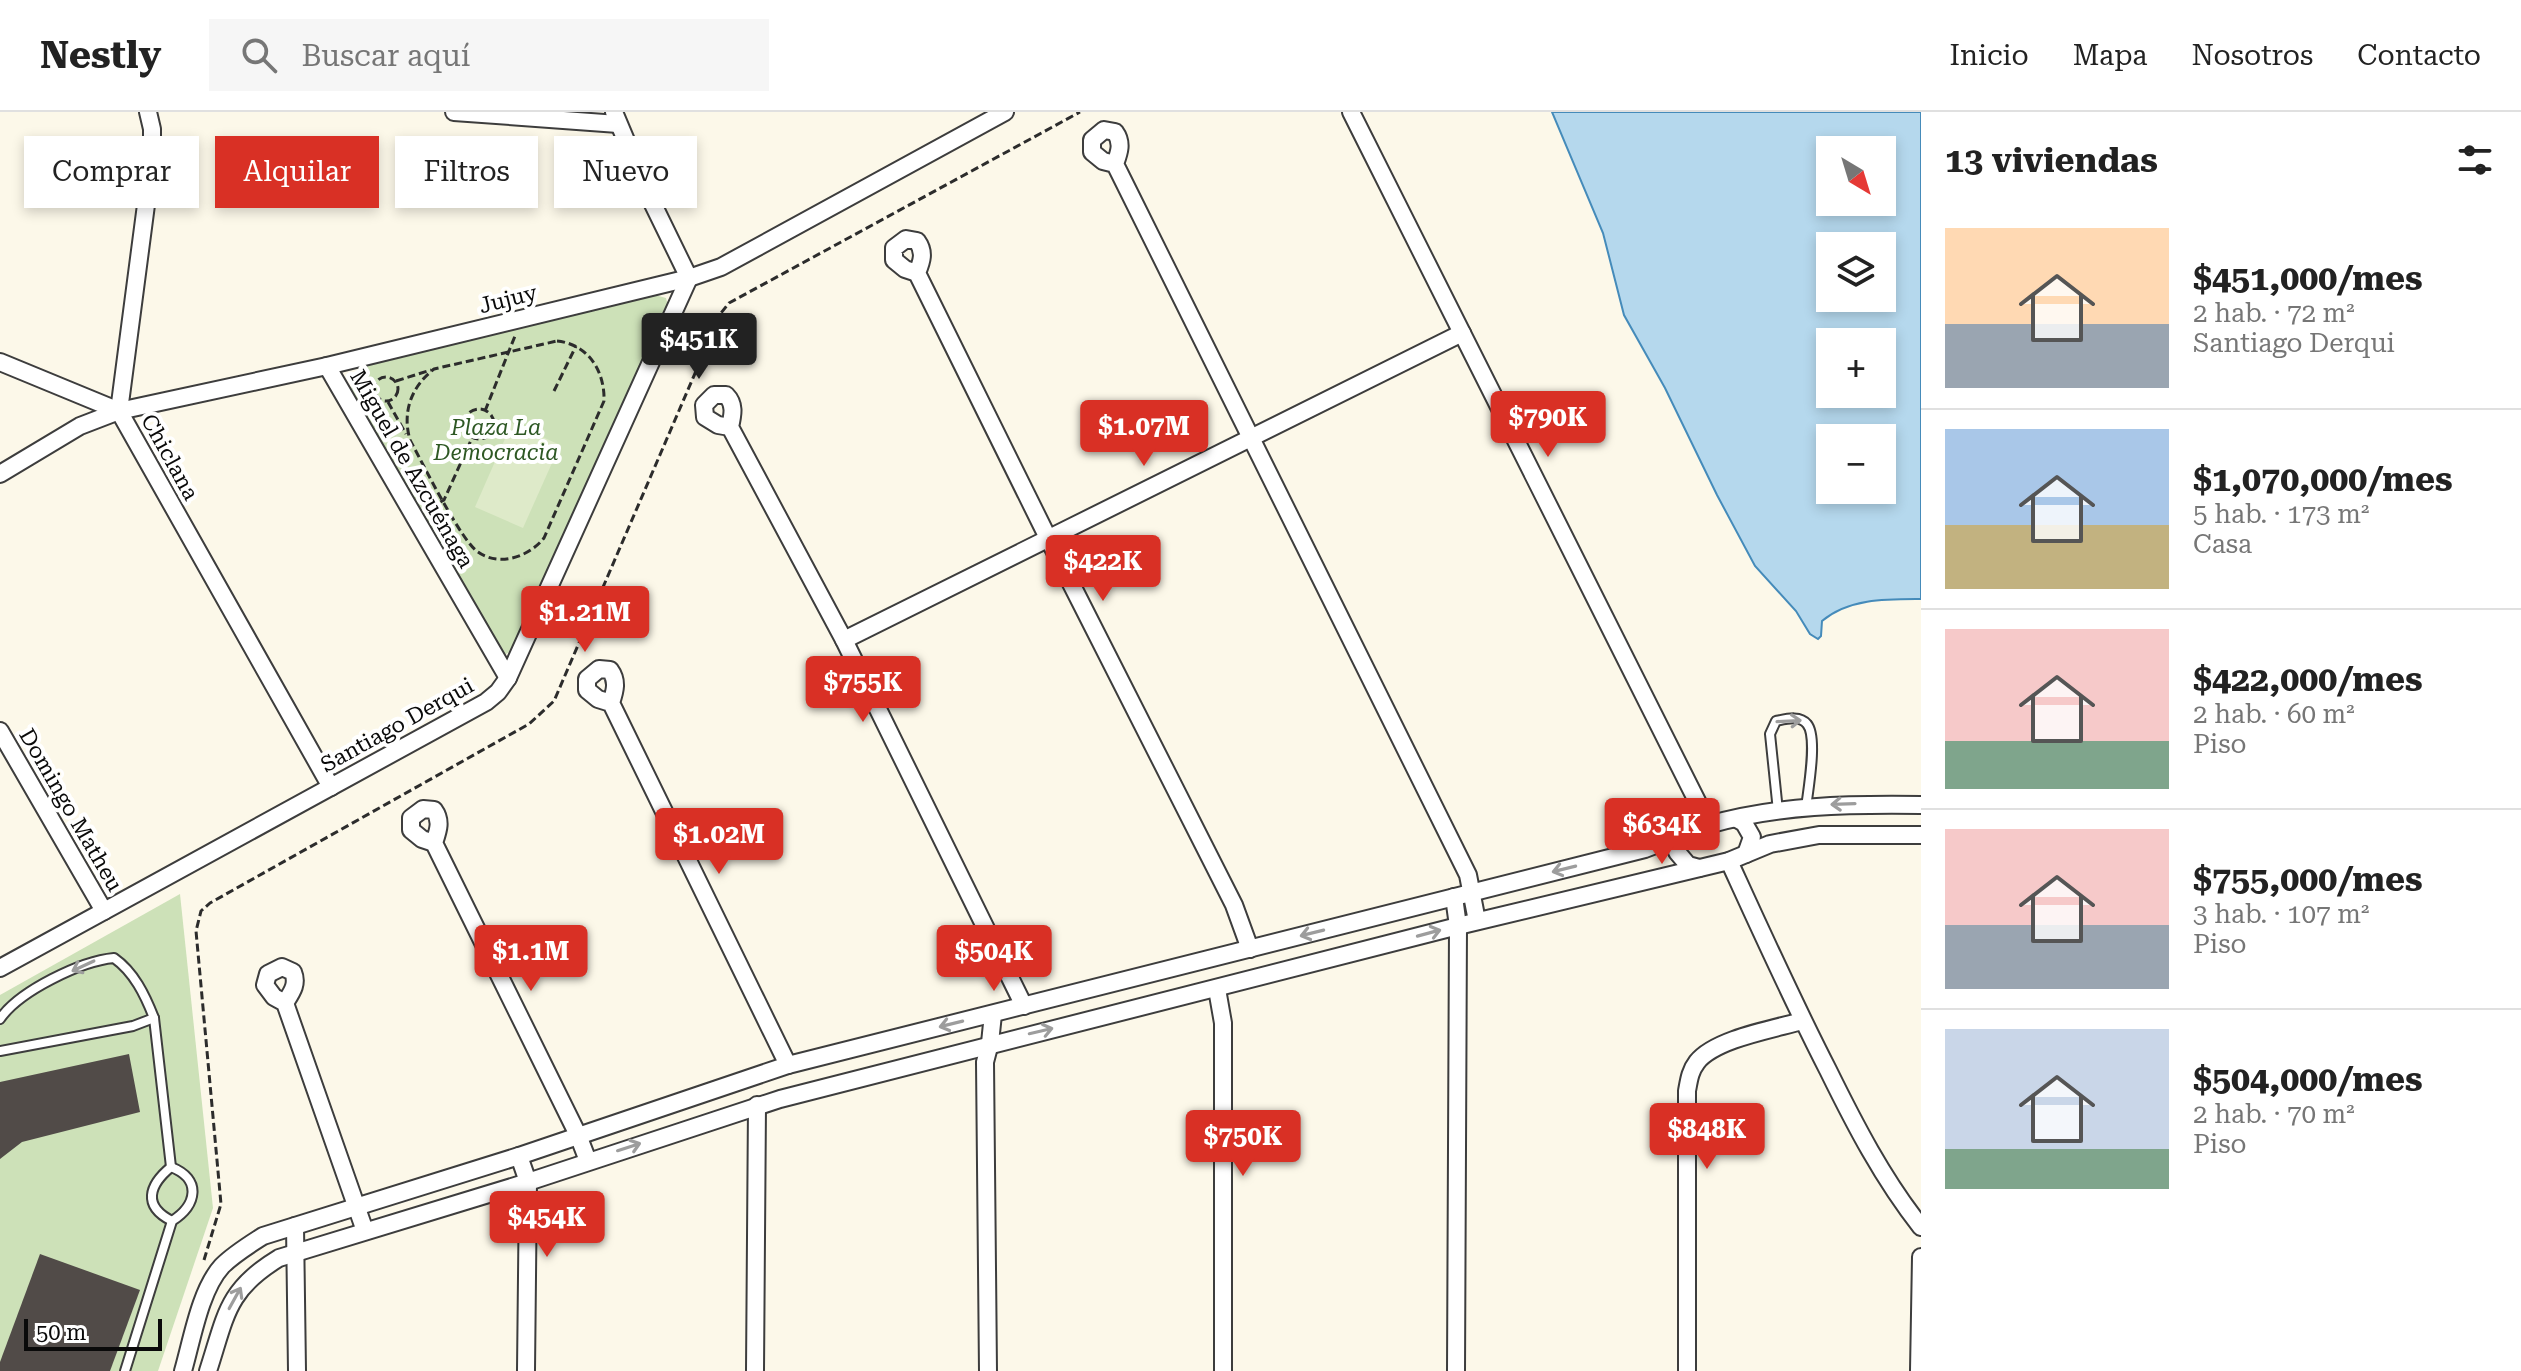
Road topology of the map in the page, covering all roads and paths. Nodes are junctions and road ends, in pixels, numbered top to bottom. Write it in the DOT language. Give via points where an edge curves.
graph roads {
  1 [pos="148,112"];
  2 [pos="454,112"];
  3 [pos="1005,112"];
  4 [pos="1351,112"];
  5 [pos="616,118"];
  6 [pos="1115,164"];
  7 [pos="917,273"];
  8 [pos="689,278"];
  9 [pos="522,319"];
  10 [pos="1462,333"];
  11 [pos="576,346"];
  12 [pos="508,352"];
  13 [pos="0,362"];
  14 [pos="327,366"];
  15 [pos="434,369"];
  16 [pos="395,381"];
  17 [pos="554,391"];
  18 [pos="387,400"];
  19 [pos="119,411"];
  20 [pos="485,411"];
  21 [pos="730,427"];
  22 [pos="493,429"];
  23 [pos="507,436"];
  24 [pos="472,438"];
  25 [pos="1250,438"];
  26 [pos="410,440"];
  27 [pos="0,474"];
  28 [pos="444,500"];
  29 [pos="414,517"];
  30 [pos="1048,538"];
  31 [pos="844,640"];
  32 [pos="508,678"];
  33 [pos="611,703"];
  34 [pos="0,731"];
  35 [pos="331,787"];
  36 [pos="1921,805"];
  37 [pos="1806,808"];
  38 [pos="1778,812"];
  39 [pos="1737,819"];
  40 [pos="1709,825"];
  41 [pos="1921,835"];
  42 [pos="1679,836"];
  43 [pos="434,843"];
  44 [pos="1746,854"];
  45 [pos="1729,861"];
  46 [pos="1699,868"];
  47 [pos="1472,892"];
  48 [pos="1454,897"];
  49 [pos="104,911"];
  50 [pos="1477,921"];
  51 [pos="1458,926"];
  52 [pos="1243,950"];
  53 [pos="1198,962"];
  54 [pos="0,968"];
  55 [pos="1244,982"];
  56 [pos="1211,990"];
  57 [pos="285,1003"];
  58 [pos="1024,1006"];
  59 [pos="993,1014"];
  60 [pos="154,1018"];
  61 [pos="0,1019"];
  62 [pos="1802,1021"];
  63 [pos="990,1043"];
  64 [pos="0,1051"];
  65 [pos="780,1068"];
  66 [pos="736,1082"];
  67 [pos="780,1099"];
  68 [pos="751,1107"];
  69 [pos="578,1135"];
  70 [pos="519,1156"];
  71 [pos="588,1161"];
  72 [pos="171,1167"];
  73 [pos="528,1182"];
  74 [pos="359,1208"];
  75 [pos="172,1221"];
  76 [pos="295,1226"];
  77 [pos="1921,1227"];
  78 [pos="365,1231"];
  79 [pos="296,1251"];
  80 [pos="1921,1257"];
  81 [pos="125,1371"];
  82 [pos="183,1371"];
  83 [pos="208,1371"];
  84 [pos="297,1371"];
  85 [pos="526,1371"];
  86 [pos="755,1371"];
  87 [pos="988,1371"];
  88 [pos="1223,1371"];
  89 [pos="1456,1371"];
  90 [pos="1687,1371"];
  91 [pos="1919,1371"];
  1 -- 19 [label="street, Chiclana" via="152,159"];
  2 -- 5 [label="street"];
  3 -- 8 [label="street, Jujuy" via="721,267"];
  4 -- 10 [label="street"];
  5 -- 8 [label="street"];
  6 -- 25 [label="street"];
  7 -- 30 [label="street"];
  8 -- 9 [label="street, Jujuy"];
  8 -- 32 [label="street, Santiago Derqui"];
  9 -- 12 [label="path"];
  9 -- 14 [label="street, Jujuy"];
  10 -- 25 [label="street"];
  10 -- 40 [label="street"];
  11 -- 12 [label="path" via="557,341"];
  11 -- 17 [label="path"];
  11 -- 28 [label="path" via="597,367 604,401 537,547 498,559 478,552"];
  12 -- 15 [label="path"];
  12 -- 20 [label="path"];
  13 -- 19 [label="street"];
  14 -- 19 [label="street, Jujuy"];
  14 -- 29 [label="street, Miguel de Azcuénaga"];
  15 -- 16 [label="path"];
  15 -- 26 [label="path" via="423,377 408,405"];
  16 -- 18 [label="path" via="396,395"];
  16 -- 18 [label="path" via="382,377 374,387 378,398"];
  18 -- 26 [label="path"];
  19 -- 27 [label="street, Jujuy" via="80,426"];
  19 -- 35 [label="street, Chiclana"];
  20 -- 22 [label="path"];
  20 -- 24 [label="path" via="466,417 464,427"];
  21 -- 31 [label="street"];
  22 -- 23 [label="path"];
  22 -- 24 [label="path" via="482,439"];
  24 -- 28 [label="path"];
  25 -- 30 [label="street"];
  25 -- 47 [label="street"];
  26 -- 28 [label="path"];
  28 -- 29 [label="path"];
  29 -- 32 [label="street, Miguel de Azcuénaga"];
  30 -- 31 [label="street"];
  30 -- 52 [label="street" via="1234,905"];
  31 -- 58 [label="street"];
  32 -- 35 [label="street, Santiago Derqui" via="486,702"];
  33 -- 65 [label="street" via="781,1047"];
  34 -- 49 [label="street, Domingo Matheu"];
  35 -- 49 [label="street, Santiago Derqui"];
  36 -- 37 [label="street, one-way"];
  37 -- 38 [label="street"];
  38 -- 37 [label="lane, one-way" via="1770,734 1776,721 1793,718 1809,725 1812,738"];
  38 -- 39 [label="street"];
  39 -- 40 [label="street"];
  39 -- 44 [label="street" via="1752,837"];
  40 -- 42 [label="street"];
  41 -- 44 [label="street" via="1819,835"];
  42 -- 46 [label="street" via="1681,860"];
  42 -- 47 [label="street, one-way"];
  43 -- 69 [label="street"];
  44 -- 45 [label="street"];
  45 -- 46 [label="street"];
  45 -- 62 [label="street"];
  46 -- 50 [label="street"];
  47 -- 48 [label="street"];
  47 -- 50 [label="street"];
  48 -- 51 [label="street"];
  48 -- 52 [label="street, one-way"];
  49 -- 54 [label="street, Santiago Derqui"];
  50 -- 51 [label="street"];
  55 -- 51 [label="street, one-way"];
  51 -- 89 [label="street"];
  52 -- 53 [label="street"];
  52 -- 55 [label="street"];
  53 -- 56 [label="street" via="1197,972"];
  53 -- 58 [label="street"];
  55 -- 56 [label="street"];
  63 -- 56 [label="street, one-way"];
  56 -- 88 [label="street" via="1223,1023"];
  57 -- 74 [label="street"];
  58 -- 59 [label="street"];
  59 -- 63 [label="street"];
  59 -- 65 [label="street, one-way"];
  60 -- 61 [label="lane, one-way" via="127,968 114,958 95,960 24,994"];
  60 -- 64 [label="lane"];
  60 -- 72 [label="lane"];
  62 -- 77 [label="street" via="1878,1164"];
  62 -- 90 [label="street" via="1713,1048 1691,1071"];
  63 -- 67 [label="street"];
  63 -- 87 [label="street" via="985,1062"];
  65 -- 66 [label="street"];
  65 -- 67 [label="street"];
  66 -- 68 [label="street"];
  66 -- 69 [label="street"];
  67 -- 68 [label="street"];
  71 -- 68 [label="street, one-way"];
  68 -- 86 [label="street"];
  69 -- 70 [label="street"];
  69 -- 71 [label="street"];
  70 -- 73 [label="street"];
  70 -- 74 [label="street"];
  71 -- 73 [label="street"];
  72 -- 75 [label="lane" via="151,1193 153,1206"];
  72 -- 75 [label="lane" via="191,1182 193,1198"];
  73 -- 78 [label="street"];
  73 -- 85 [label="street"];
  74 -- 76 [label="street"];
  74 -- 78 [label="street"];
  75 -- 81 [label="lane"];
  76 -- 79 [label="street"];
  76 -- 82 [label="street" via="263,1236 221,1268 208,1287"];
  78 -- 79 [label="street"];
  83 -- 79 [label="street, one-way" via="238,1291 255,1273"];
  79 -- 84 [label="street"];
  80 -- 91 [label="street"];
}
